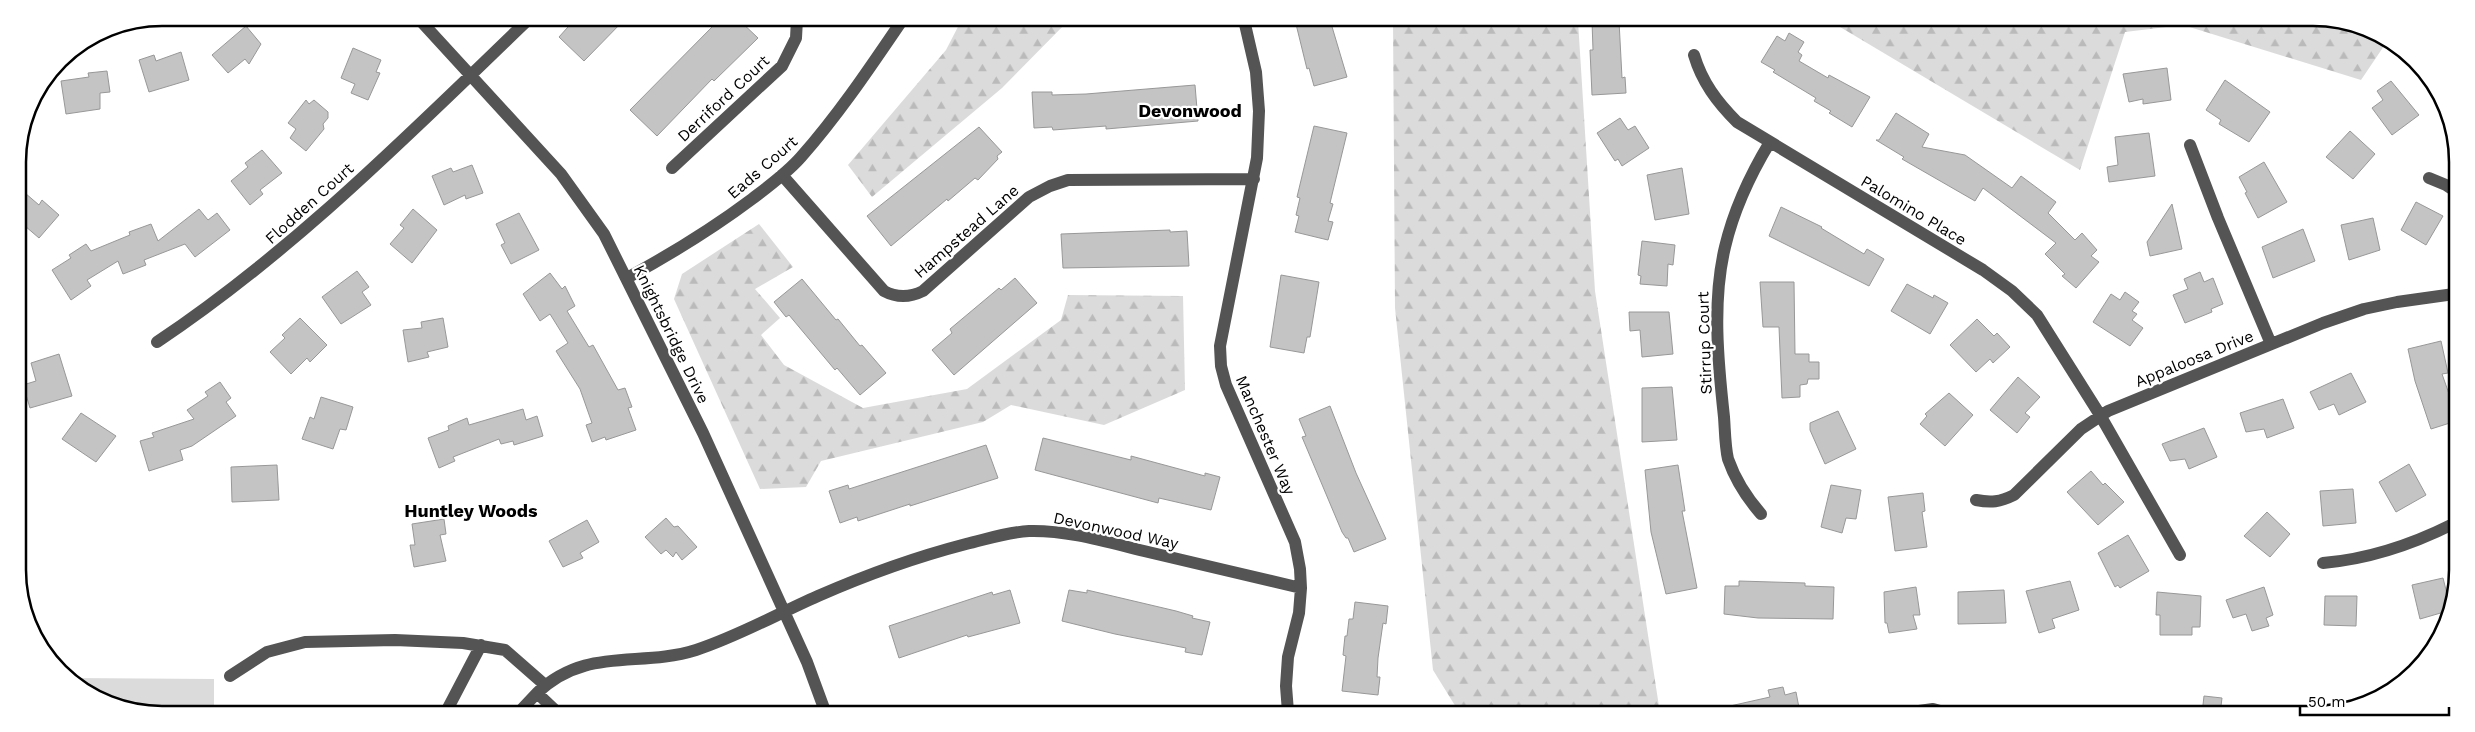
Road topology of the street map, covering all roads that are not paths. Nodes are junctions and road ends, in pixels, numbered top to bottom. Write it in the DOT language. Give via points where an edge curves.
graph roads {
  1 [pos="425,26"];
  2 [pos="522,26"];
  3 [pos="797,26"];
  4 [pos="898,26"];
  5 [pos="1245,26"];
  6 [pos="1694,55"];
  7 [pos="471,75"];
  8 [pos="1770,142"];
  9 [pos="2190,145"];
  10 [pos="672,168"];
  11 [pos="782,175"];
  12 [pos="2428,178"];
  13 [pos="1254,179"];
  14 [pos="2449,187"];
  15 [pos="627,278"];
  16 [pos="2449,295"];
  17 [pos="157,342"];
  18 [pos="2271,344"];
  19 [pos="2100,415"];
  20 [pos="1976,500"];
  21 [pos="1762,514"];
  22 [pos="2449,526"];
  23 [pos="2180,555"];
  24 [pos="2323,563"];
  25 [pos="1301,588"];
  26 [pos="784,611"];
  27 [pos="481,645"];
  28 [pos="230,676"];
  29 [pos="541,689"];
  30 [pos="1287,705"];
  31 [pos="449,706"];
  32 [pos="525,706"];
  33 [pos="553,706"];
  34 [pos="823,706"];
  1 -- 7 [label="street, Knightsbridge Drive"];
  2 -- 7 [label="street, Flodden Court"];
  3 -- 10 [label="street, Derriford Court" via="796,38 782,66"];
  4 -- 11 [label="street, Eads Court" via="851,94 800,158"];
  5 -- 13 [label="street, Manchester Way" via="1256,72 1259,111"];
  6 -- 8 [label="street, Palomino Place" via="1706,86 1720,105 1737,122"];
  7 -- 15 [label="street, Knightsbridge Drive" via="578,196 604,234"];
  7 -- 17 [label="street, Flodden Court" via="272,258"];
  8 -- 19 [label="street, Palomino Place" via="2012,290 2037,315"];
  8 -- 21 [label="street, Stirrup Court" via="1736,210 1718,285 1717,316 1728,458 1740,486"];
  9 -- 18 [label="street"];
  11 -- 13 [label="street, Hampstead Lane" via="884,291 902,297 923,291 1029,197 1050,186 1068,180"];
  11 -- 15 [label="street, Eads Court" via="723,221 676,252"];
  12 -- 14 [label="street"];
  13 -- 25 [label="street, Manchester Way" via="1220,346 1221,366 1226,385 1295,542"];
  15 -- 26 [label="street, Knightsbridge Drive" via="703,433"];
  16 -- 18 [label="street, Appaloosa Drive" via="2364,309"];
  18 -- 19 [label="street, Appaloosa Drive"];
  19 -- 20 [label="street, Appaloosa Drive" via="2081,429 2014,495 1992,503"];
  19 -- 23 [label="street, Palomino Place"];
  22 -- 24 [label="street" via="2390,551"];
  25 -- 26 [label="street, Devonwood Way" via="1106,542 1050,531 1027,532 946,550 881,570"];
  25 -- 30 [label="street, Manchester Way" via="1299,613 1288,657"];
  26 -- 29 [label="street, Devonwood Way" via="737,635 694,650 657,658 596,662 574,668"];
  26 -- 34 [label="street, Knightsbridge Drive"];
  27 -- 28 [label="street" via="395,640 305,642 267,652"];
  27 -- 29 [label="street" via="505,650"];
  27 -- 31 [label="street"];
  29 -- 32 [label="street, Devonwood Way"];
  29 -- 33 [label="street"];
}
